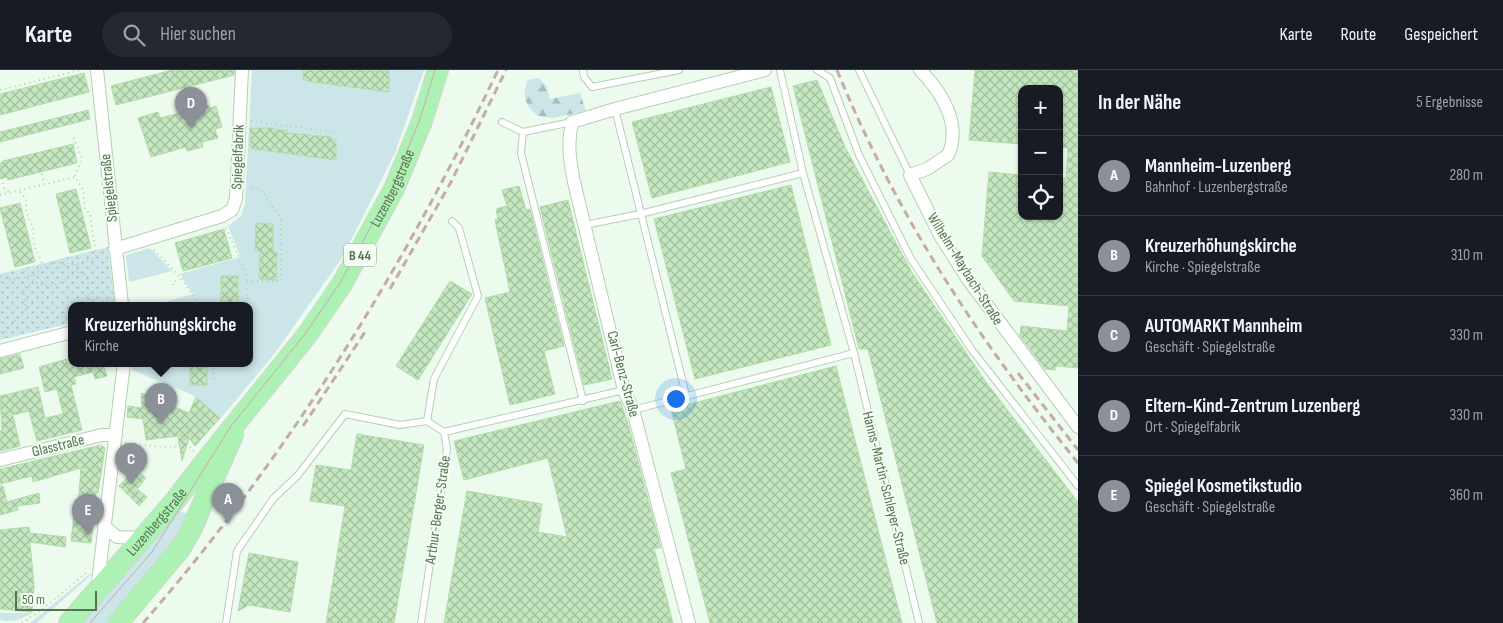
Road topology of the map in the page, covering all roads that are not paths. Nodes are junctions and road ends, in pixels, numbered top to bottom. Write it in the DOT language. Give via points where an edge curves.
graph roads {
  1 [pos="97,70"];
  2 [pos="242,70"];
  3 [pos="438,70"];
  4 [pos="583,70"];
  5 [pos="679,70"];
  6 [pos="765,70"];
  7 [pos="780,70"];
  8 [pos="817,70"];
  9 [pos="859,70"];
  10 [pos="920,70"];
  11 [pos="621,107"];
  12 [pos="502,122"];
  13 [pos="572,122"];
  14 [pos="523,132"];
  15 [pos="803,174"];
  16 [pos="910,176"];
  17 [pos="640,214"];
  18 [pos="452,221"];
  19 [pos="585,225"];
  20 [pos="115,249"];
  21 [pos="122,302"];
  22 [pos="68,333"];
  23 [pos="4,350"];
  24 [pos="854,353"];
  25 [pos="124,367"];
  26 [pos="624,390"];
  27 [pos="686,395"];
  28 [pos="583,401"];
  29 [pos="633,410"];
  30 [pos="240,417"];
  31 [pos="427,421"];
  32 [pos="1078,427"];
  33 [pos="444,432"];
  34 [pos="116,435"];
  35 [pos="0,460"];
  36 [pos="1078,486"];
  37 [pos="104,526"];
  38 [pos="145,538"];
  39 [pos="98,591"];
  40 [pos="69,623"];
  41 [pos="118,623"];
  42 [pos="226,623"];
  43 [pos="421,623"];
  44 [pos="689,623"];
  45 [pos="919,623"];
  1 -- 20 [label="street, Spiegelstraße"];
  2 -- 20 [label="street, Spiegelfabrik" via="236,199 232,210 222,216"];
  3 -- 30 [label="main road, Luzenbergstraße / B 44" via="407,158 361,254 307,335"];
  4 -- 5 [label="lane" via="592,87"];
  6 -- 11 [label="street"];
  7 -- 15 [label="lane, Hanns-Martin-Schleyer-Straße"];
  8 -- 36 [label="lane" via="830,78 859,155 911,259 972,350"];
  9 -- 16 [label="lane, Wilhelm-Maybach-Straße"];
  10 -- 16 [label="street" via="942,98 954,138 948,155"];
  11 -- 13 [label="street"];
  11 -- 17 [label="lane"];
  12 -- 14 [label="lane"];
  13 -- 14 [label="lane"];
  13 -- 19 [label="street, Carl-Benz-Straße" via="568,138 569,156"];
  14 -- 28 [label="lane" via="521,153"];
  15 -- 17 [label="lane"];
  15 -- 24 [label="lane, Hanns-Martin-Schleyer-Straße"];
  16 -- 32 [label="street, Wilhelm-Maybach-Straße" via="941,237 967,278"];
  17 -- 19 [label="lane"];
  17 -- 27 [label="lane"];
  18 -- 31 [label="lane" via="459,228 478,296 434,379"];
  19 -- 26 [label="street, Carl-Benz-Straße"];
  20 -- 21 [label="street, Spiegelstraße"];
  22 -- 23 [label="street"];
  24 -- 27 [label="lane"];
  24 -- 45 [label="lane, Hanns-Martin-Schleyer-Straße"];
  25 -- 34 [label="street"];
  26 -- 28 [label="lane"];
  26 -- 29 [label="street, Carl-Benz-Straße"];
  27 -- 29 [label="lane"];
  28 -- 33 [label="lane"];
  29 -- 44 [label="street, Carl-Benz-Straße"];
  30 -- 38 [label="main road, Luzenbergstraße / B 44"];
  30 -- 41 [label="main road, Luzenbergstraße / B 44" via="192,528 157,578"];
  31 -- 33 [label="lane"];
  31 -- 42 [label="lane" via="400,425 345,414 298,475 274,499 237,551"];
  33 -- 43 [label="lane, Arthur-Berger-Straße" via="447,449"];
  34 -- 35 [label="street, Glasstraße" via="102,435"];
  34 -- 37 [label="street"];
  37 -- 38 [label="street" via="117,537"];
  37 -- 39 [label="street"];
  38 -- 39 [label="main road, Luzenbergstraße / B 44"];
  39 -- 40 [label="main road, Luzenbergstraße / B 44"];
}
